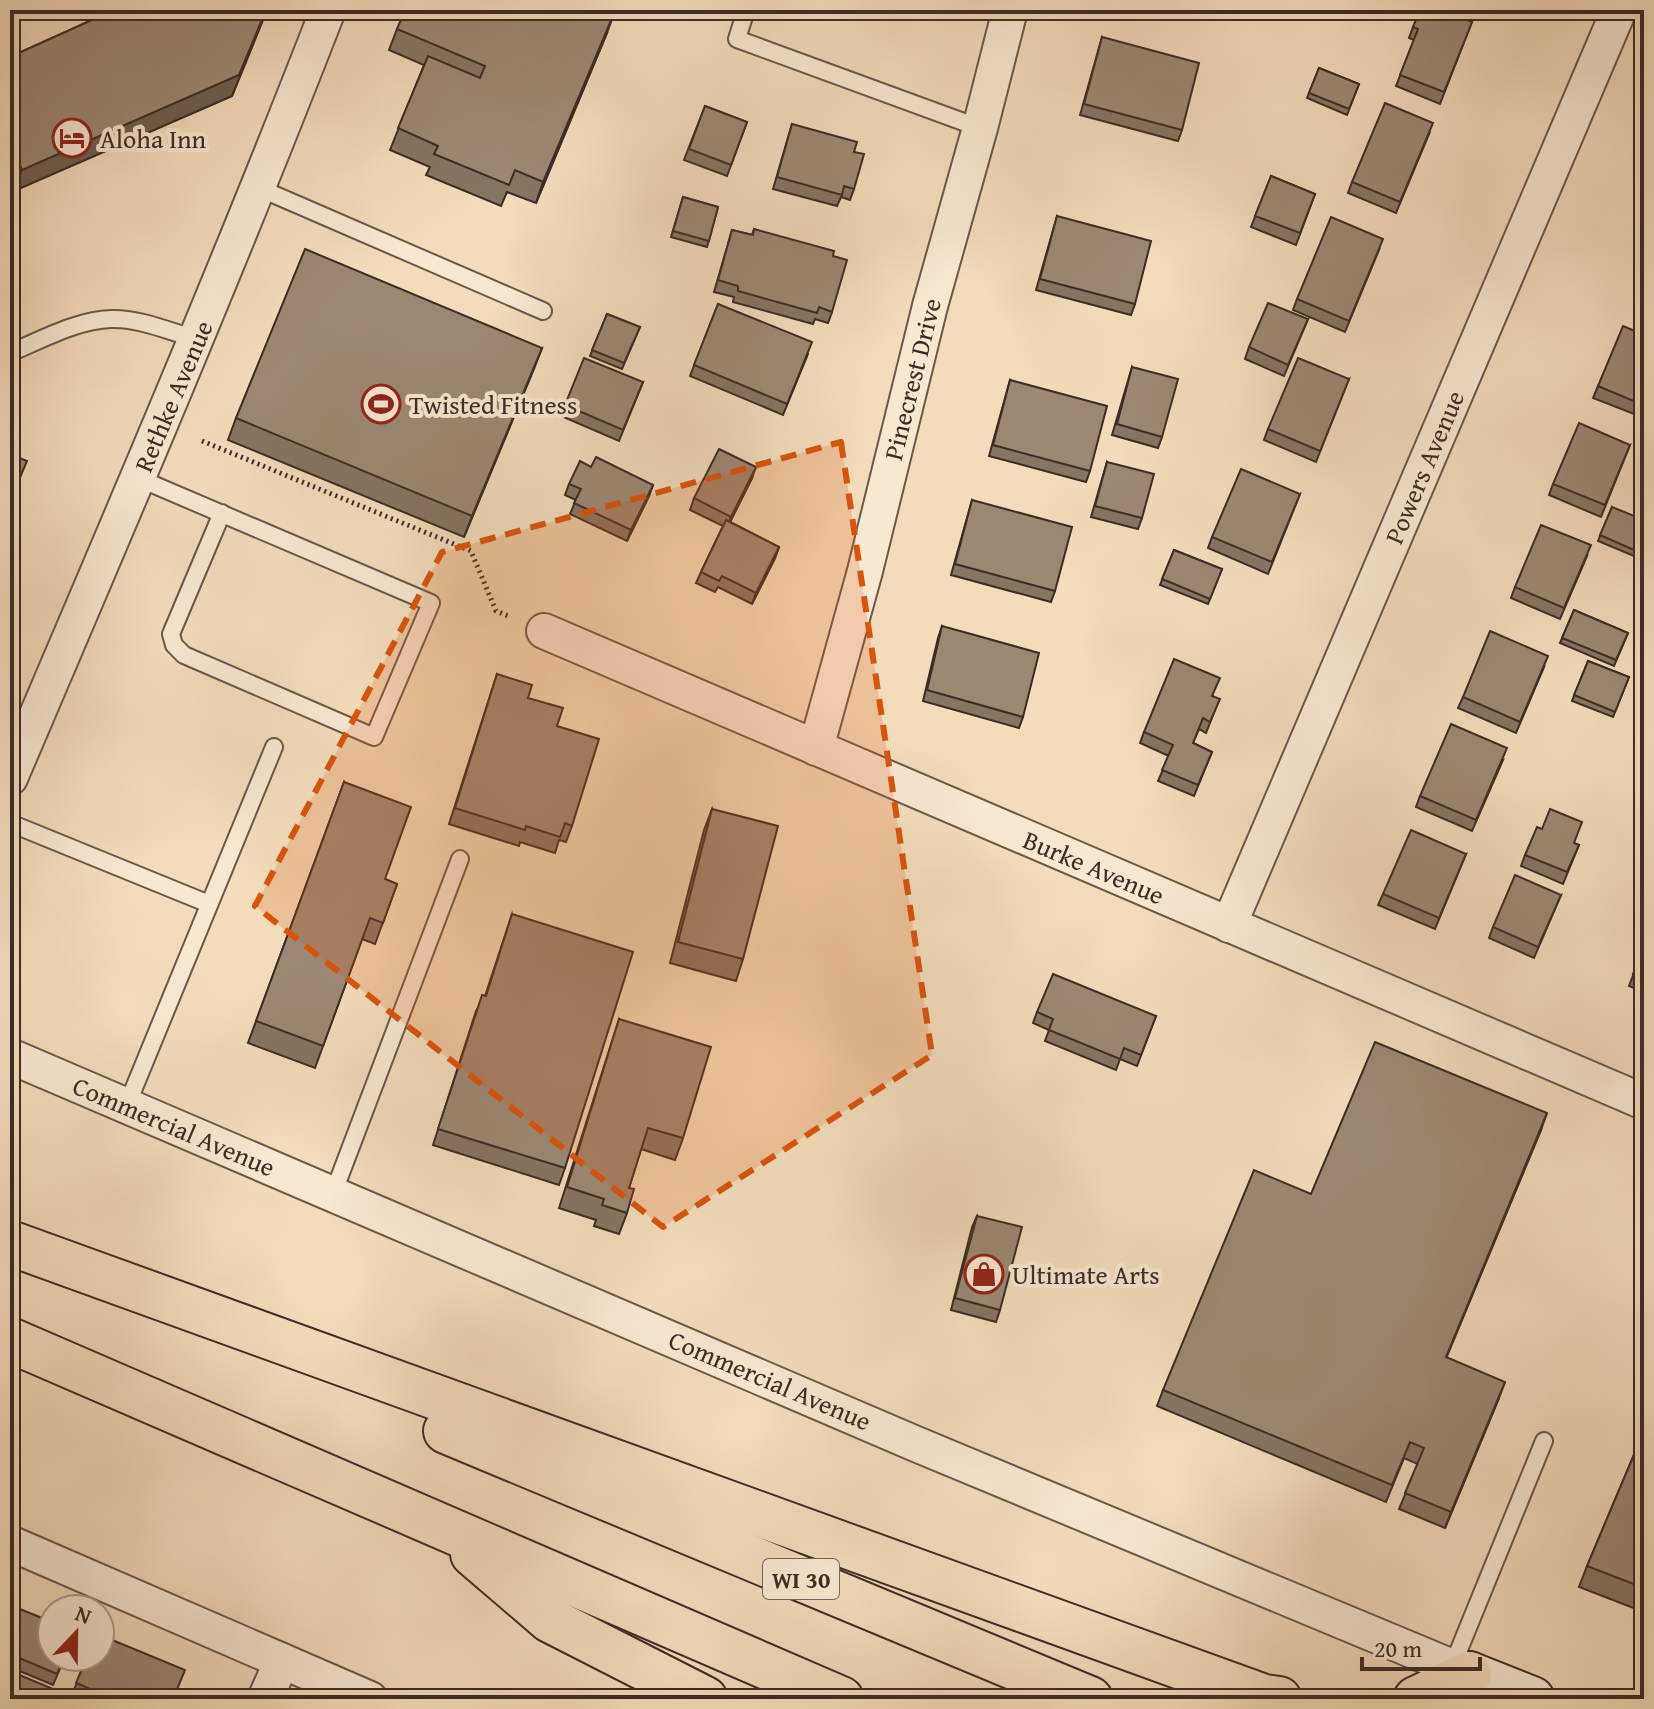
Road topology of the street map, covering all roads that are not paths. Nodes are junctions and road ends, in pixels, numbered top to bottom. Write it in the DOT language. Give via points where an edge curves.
graph roads {
  1 [pos="328,10"];
  2 [pos="746,10"];
  3 [pos="1010,10"];
  4 [pos="1619,10"];
  5 [pos="980,128"];
  6 [pos="259,188"];
  7 [pos="543,311"];
  8 [pos="197,339"];
  9 [pos="10,353"];
  10 [pos="138,478"];
  11 [pos="222,513"];
  12 [pos="544,631"];
  13 [pos="274,747"];
  14 [pos="816,748"];
  15 [pos="10,778"];
  16 [pos="10,823"];
  17 [pos="460,859"];
  18 [pos="209,904"];
  19 [pos="1229,925"];
  20 [pos="10,1056"];
  21 [pos="1644,1102"];
  22 [pos="127,1105"];
  23 [pos="333,1194"];
  24 [pos="10,1243"];
  25 [pos="10,1250"];
  26 [pos="10,1340"];
  27 [pos="1544,1441"];
  28 [pos="440,1527"];
  29 [pos="10,1543"];
  30 [pos="282,1661"];
  31 [pos="1461,1671"];
  32 [pos="265,1699"];
  33 [pos="370,1699"];
  34 [pos="705,1699"];
  35 [pos="841,1699"];
  36 [pos="1090,1699"];
  37 [pos="1279,1699"];
  38 [pos="1416,1699"];
  39 [pos="1532,1699"];
  1 -- 6 [label="street, Rethke Avenue"];
  2 -- 5 [label="lane" via="737,39"];
  3 -- 5 [label="street, Pinecrest Drive"];
  4 -- 19 [label="street, Powers Avenue"];
  5 -- 14 [label="street, Pinecrest Drive"];
  6 -- 7 [label="lane"];
  6 -- 8 [label="street, Rethke Avenue"];
  8 -- 9 [label="lane" via="111,319 79,325"];
  8 -- 10 [label="street, Rethke Avenue"];
  10 -- 11 [label="lane"];
  10 -- 15 [label="street, Rethke Avenue"];
  11 -- 11 [label="lane" via="431,603 374,737 184,655 174,645 171,634"];
  12 -- 14 [label="street, Burke Avenue"];
  13 -- 18 [label="lane"];
  14 -- 19 [label="street, Burke Avenue"];
  16 -- 18 [label="lane"];
  17 -- 23 [label="lane"];
  18 -- 22 [label="lane"];
  19 -- 21 [label="street, Burke Avenue"];
  20 -- 22 [label="street, Commercial Avenue"];
  22 -- 23 [label="street, Commercial Avenue"];
  23 -- 31 [label="street, Commercial Avenue"];
  24 -- 37 [label="highway"];
  25 -- 36 [label="highway, WI 30"];
  26 -- 28 [label="highway"];
  27 -- 31 [label="lane"];
  28 -- 34 [label="highway" via="550,1620"];
  28 -- 35 [label="highway"];
  29 -- 30 [label="street"];
  30 -- 32 [label="street"];
  30 -- 33 [label="street"];
  31 -- 38 [label="highway"];
  31 -- 39 [label="street, Commercial Avenue"];
}
